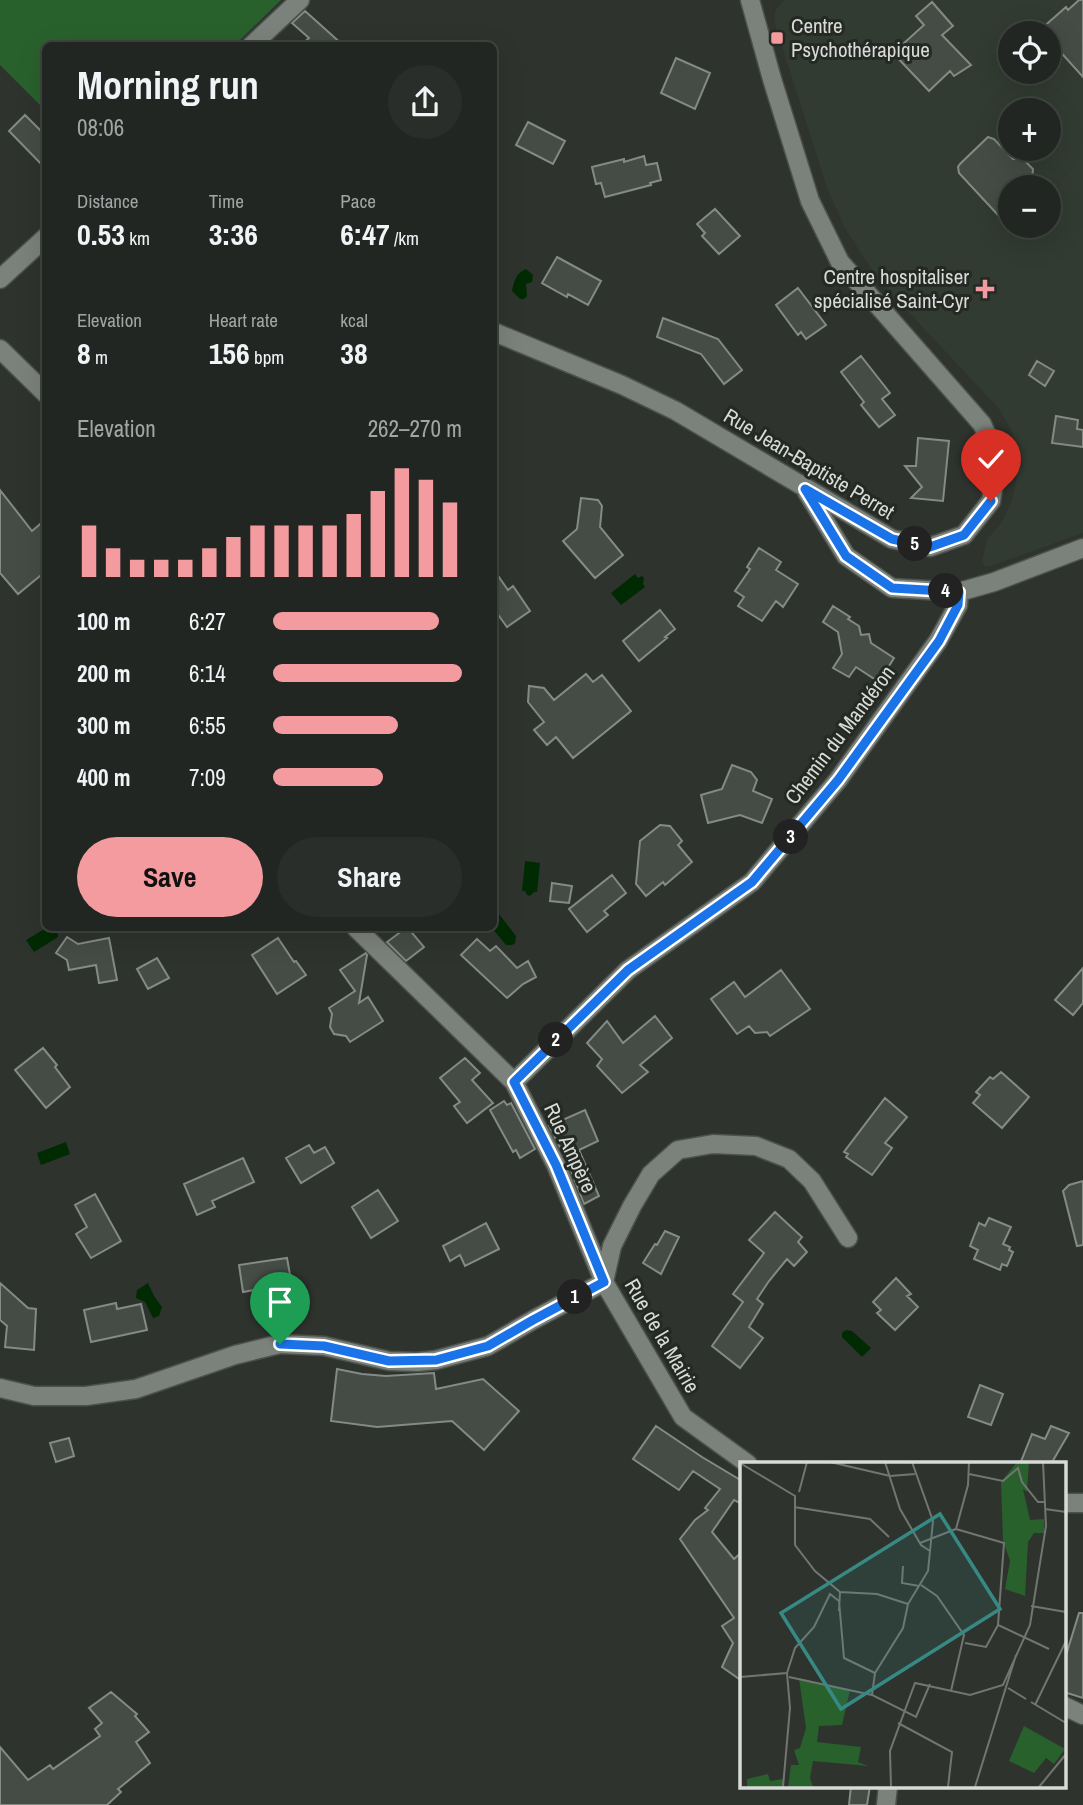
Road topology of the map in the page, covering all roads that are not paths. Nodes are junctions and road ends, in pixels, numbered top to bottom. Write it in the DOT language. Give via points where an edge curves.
graph roads {
  1 [pos="300,0"];
  2 [pos="751,0"];
  3 [pos="255,42"];
  4 [pos="42,241"];
  5 [pos="0,279"];
  6 [pos="497,333"];
  7 [pos="0,349"];
  8 [pos="42,390"];
  9 [pos="805,489"];
  10 [pos="1083,548"];
  11 [pos="959,592"];
  12 [pos="359,931"];
  13 [pos="514,1082"];
  14 [pos="848,1238"];
  15 [pos="604,1282"];
  16 [pos="0,1388"];
  17 [pos="745,1462"];
  18 [pos="1066,1707"];
  19 [pos="1083,1714"];
  20 [pos="888,1787"];
  21 [pos="886,1805"];
  1 -- 3 [label="street"];
  2 -- 9 [label="street, Rue Jean-Baptiste Perret" via="810,201 840,262 982,424 998,459 991,501 977,520 964,535 930,547 892,539"];
  4 -- 5 [label="street"];
  6 -- 9 [label="street, Rue Jean-Baptiste Perret" via="676,411"];
  7 -- 8 [label="street"];
  9 -- 11 [label="street" via="846,556 892,588"];
  10 -- 11 [label="street"];
  11 -- 13 [label="street, Chemin du Mandéron" via="958,605 939,641 838,780 752,882 628,970"];
  12 -- 13 [label="street, Rue Ampère"];
  13 -- 15 [label="street, Rue Ampère" via="556,1165"];
  14 -- 15 [label="street" via="812,1181 789,1159 756,1146 713,1144 678,1150 651,1174 632,1206 612,1246"];
  15 -- 16 [label="street" via="488,1346 436,1360 389,1361 324,1346 280,1344 136,1389 86,1396 34,1396"];
  15 -- 17 [label="street, Rue de la Mairie" via="683,1417"];
  18 -- 19 [label="street"];
  20 -- 21 [label="street"];
}
